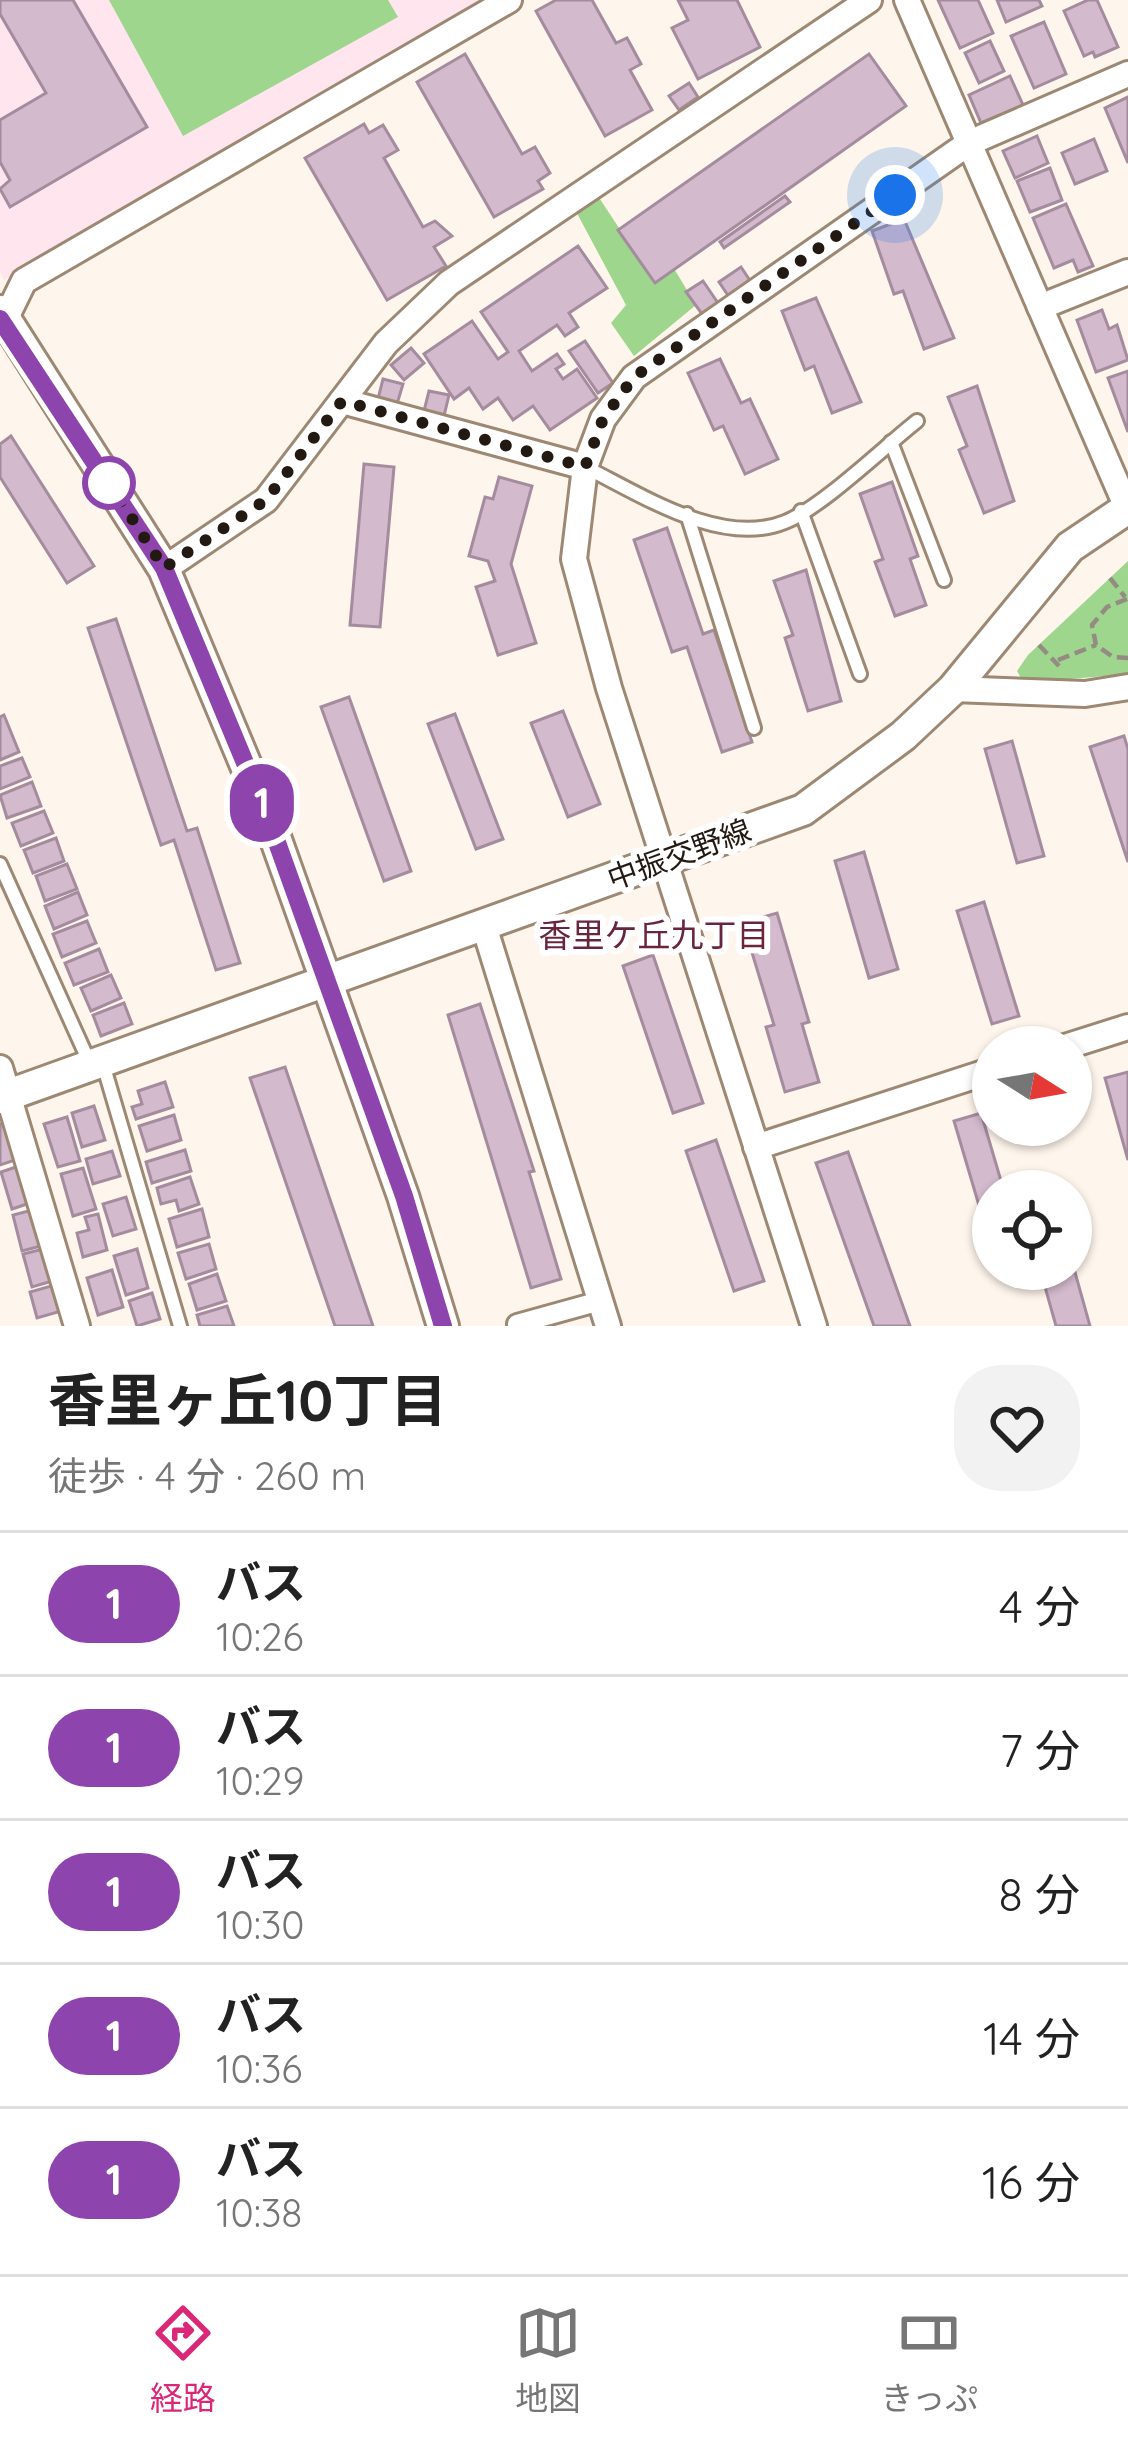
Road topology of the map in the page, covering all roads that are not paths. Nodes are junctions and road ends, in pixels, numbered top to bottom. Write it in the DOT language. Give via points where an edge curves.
graph roads {
  1 [pos="508,0"];
  2 [pos="869,0"];
  3 [pos="908,0"];
  4 [pos="1128,74"];
  5 [pos="969,143"];
  6 [pos="1128,272"];
  7 [pos="1040,307"];
  8 [pos="1,320"];
  9 [pos="342,401"];
  10 [pos="917,421"];
  11 [pos="891,442"];
  12 [pos="585,467"];
  13 [pos="1128,509"];
  14 [pos="801,511"];
  15 [pos="687,514"];
  16 [pos="164,568"];
  17 [pos="944,580"];
  18 [pos="860,674"];
  19 [pos="1128,687"];
  20 [pos="953,689"];
  21 [pos="754,728"];
  22 [pos="663,860"];
  23 [pos="0,864"];
  24 [pos="484,926"];
  25 [pos="326,983"];
  26 [pos="1128,1027"];
  27 [pos="1092,1038"];
  28 [pos="97,1065"];
  29 [pos="972,1077"];
  30 [pos="3,1088"];
  31 [pos="756,1147"];
  32 [pos="603,1314"];
  33 [pos="517,1324"];
  34 [pos="807,1324"];
  35 [pos="77,1326"];
  36 [pos="180,1326"];
  37 [pos="443,1326"];
  1 -- 8 [label="street" via="24,281"];
  2 -- 9 [label="street" via="449,284 386,343"];
  3 -- 5 [label="street"];
  4 -- 5 [label="street"];
  5 -- 7 [label="street"];
  5 -- 12 [label="street" via="634,377 603,419"];
  6 -- 7 [label="street"];
  7 -- 13 [label="street"];
  8 -- 16 [label="street"];
  9 -- 12 [label="street"];
  9 -- 16 [label="street" via="266,500"];
  10 -- 11 [label="lane"];
  11 -- 14 [label="lane"];
  11 -- 17 [label="lane"];
  12 -- 15 [label="lane"];
  12 -- 22 [label="street" via="574,559"];
  13 -- 20 [label="street, 中振交野線" via="1070,547"];
  14 -- 15 [label="lane" via="755,528"];
  14 -- 18 [label="lane"];
  15 -- 21 [label="lane"];
  16 -- 25 [label="street" via="270,823"];
  19 -- 20 [label="street" via="1085,694"];
  20 -- 22 [label="street, 中振交野線" via="861,772 803,810"];
  22 -- 24 [label="street, 中振交野線"];
  22 -- 31 [label="street"];
  23 -- 28 [label="lane"];
  24 -- 25 [label="street, 中振交野線"];
  24 -- 32 [label="street"];
  25 -- 28 [label="street, 中振交野線"];
  25 -- 37 [label="street"];
  26 -- 27 [label="street"];
  28 -- 30 [label="street, 中振交野線"];
  28 -- 36 [label="lane"];
  29 -- 31 [label="street"];
  30 -- 35 [label="street"];
  31 -- 34 [label="street"];
  32 -- 33 [label="street"];
}
